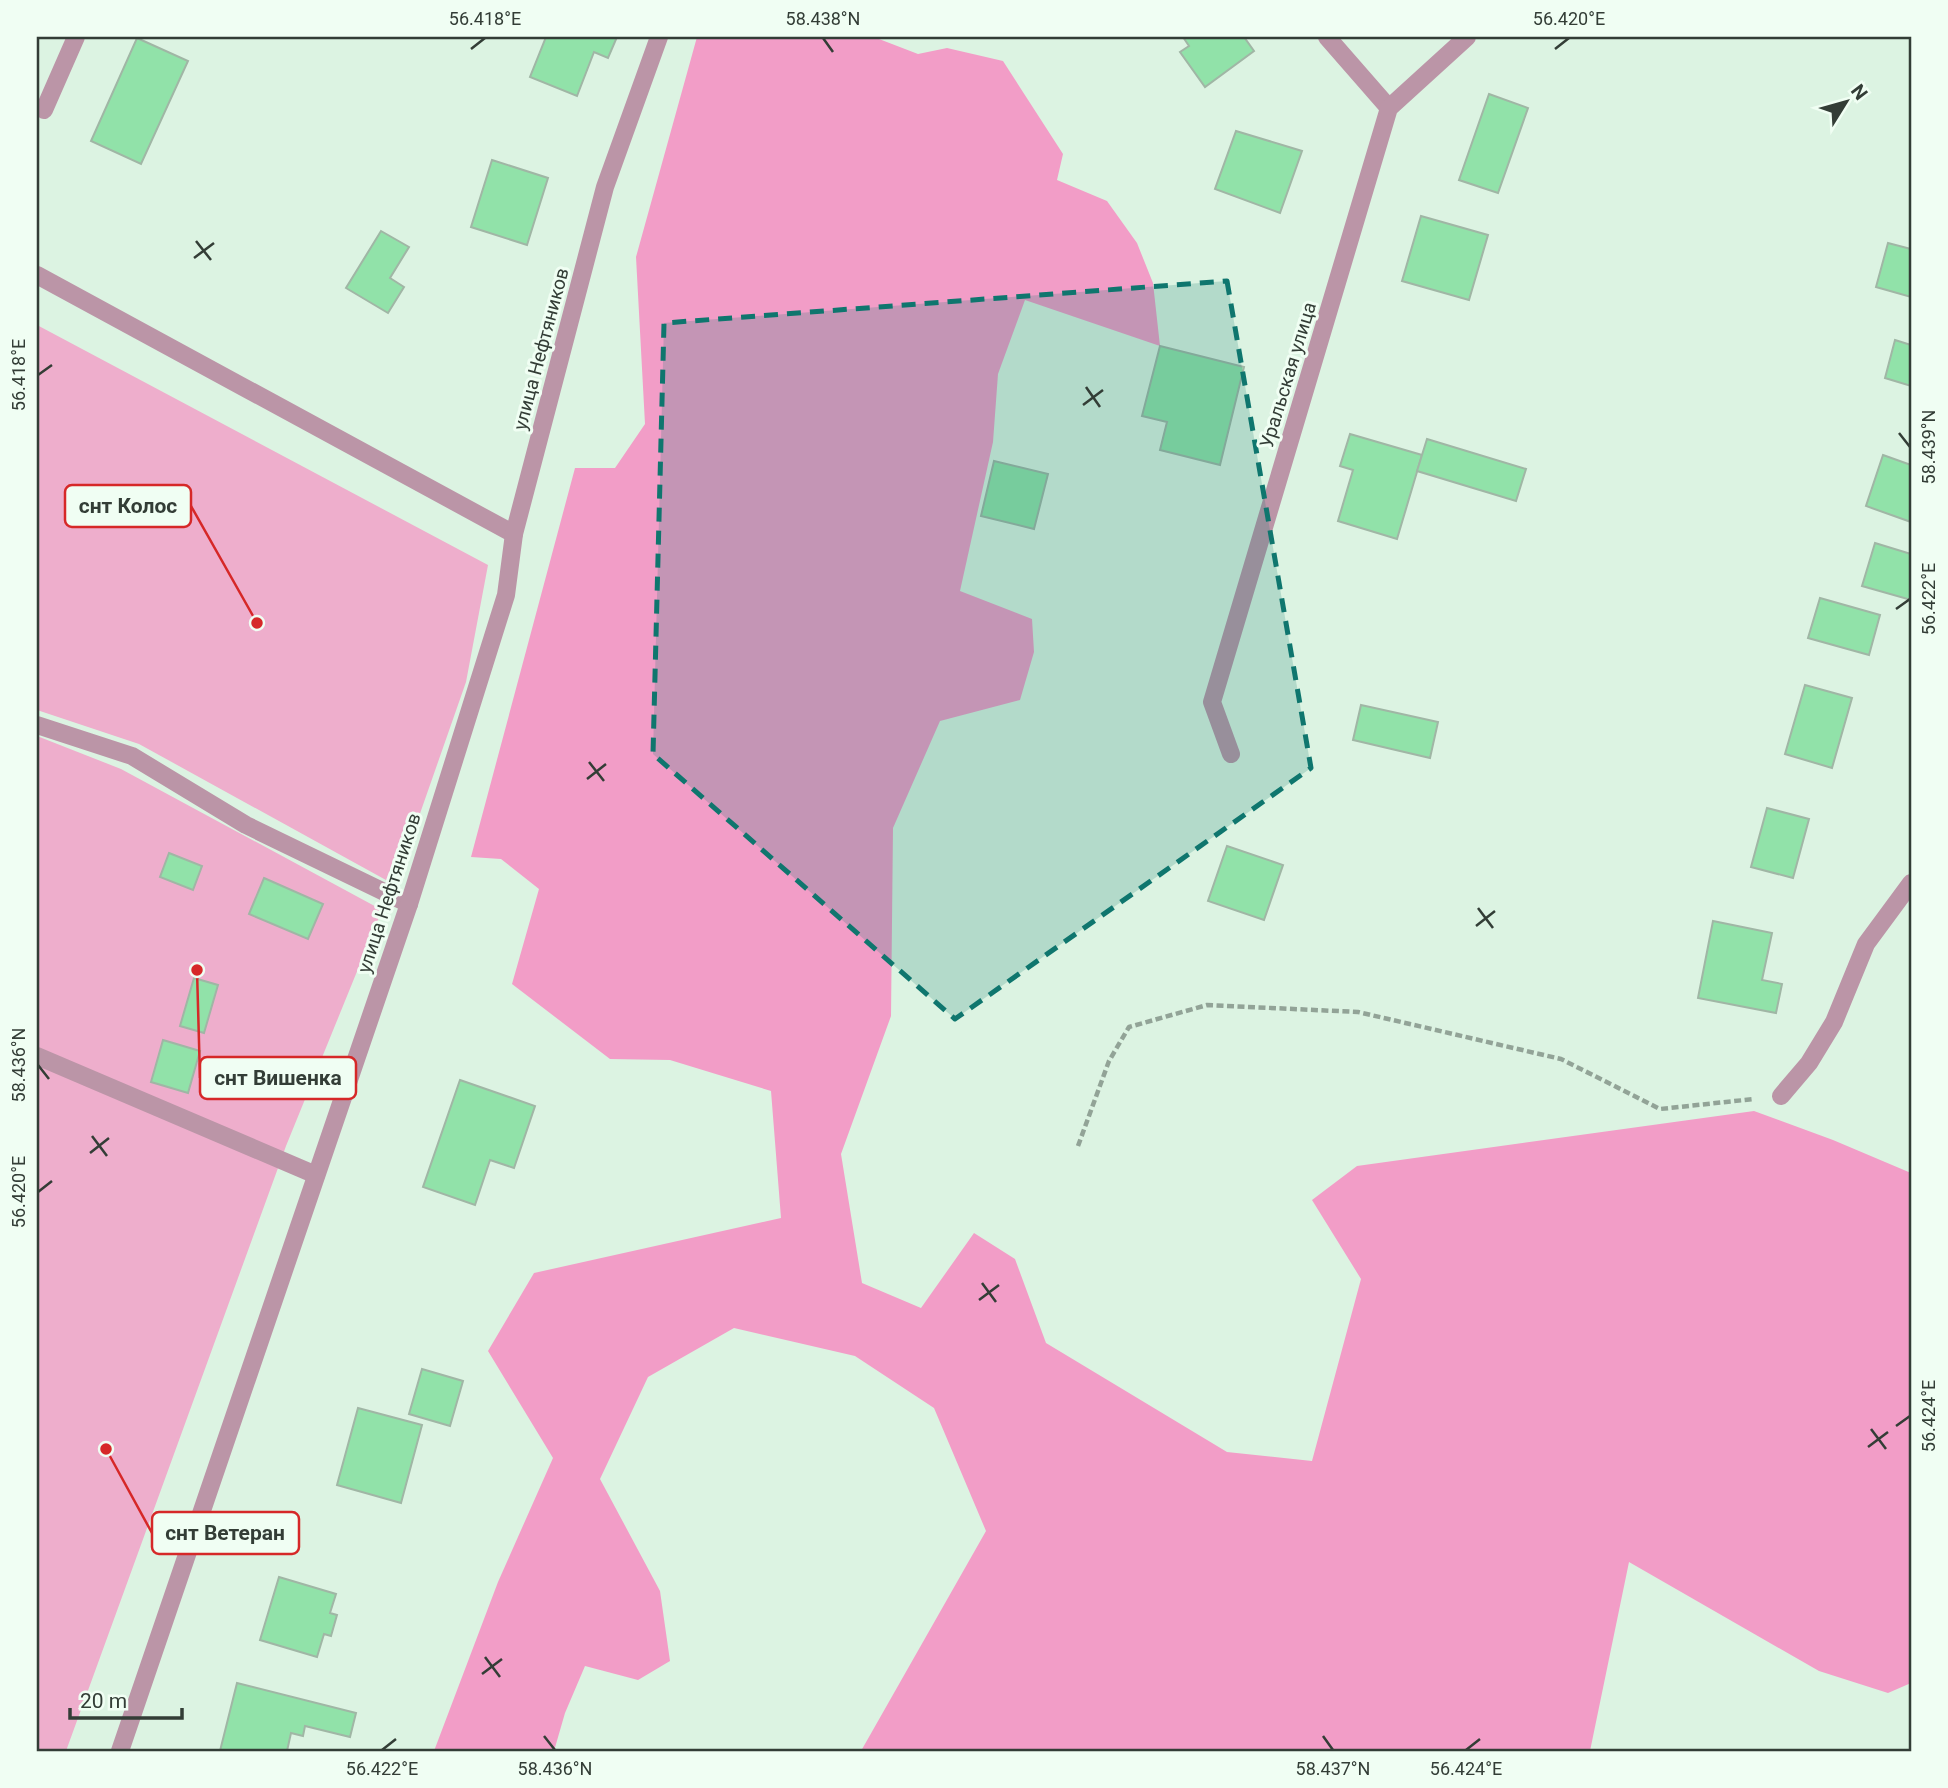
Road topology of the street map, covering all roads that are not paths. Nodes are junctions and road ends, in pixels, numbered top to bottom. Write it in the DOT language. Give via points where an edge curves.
graph roads {
  1 [pos="76,37"];
  2 [pos="659,37"];
  3 [pos="1327,37"];
  4 [pos="1467,37"];
  5 [pos="1389,108"];
  6 [pos="44,110"];
  7 [pos="37,275"];
  8 [pos="514,534"];
  9 [pos="37,725"];
  10 [pos="1231,754"];
  11 [pos="1911,883"];
  12 [pos="409,904"];
  13 [pos="37,1056"];
  14 [pos="1781,1096"];
  15 [pos="316,1175"];
  16 [pos="120,1751"];
  1 -- 6 [label="street"];
  2 -- 8 [label="street, улица Нефтяников" via="605,187"];
  3 -- 5 [label="street"];
  4 -- 5 [label="street"];
  5 -- 10 [label="street, Уральская улица" via="1212,702"];
  7 -- 8 [label="street"];
  8 -- 12 [label="street, улица Нефтяников" via="506,595"];
  9 -- 12 [label="street" via="132,756 246,825"];
  11 -- 14 [label="street" via="1866,944 1833,1022 1809,1063"];
  12 -- 15 [label="street, улица Нефтяников"];
  13 -- 15 [label="street"];
  15 -- 16 [label="street, улица Нефтяников"];
}
